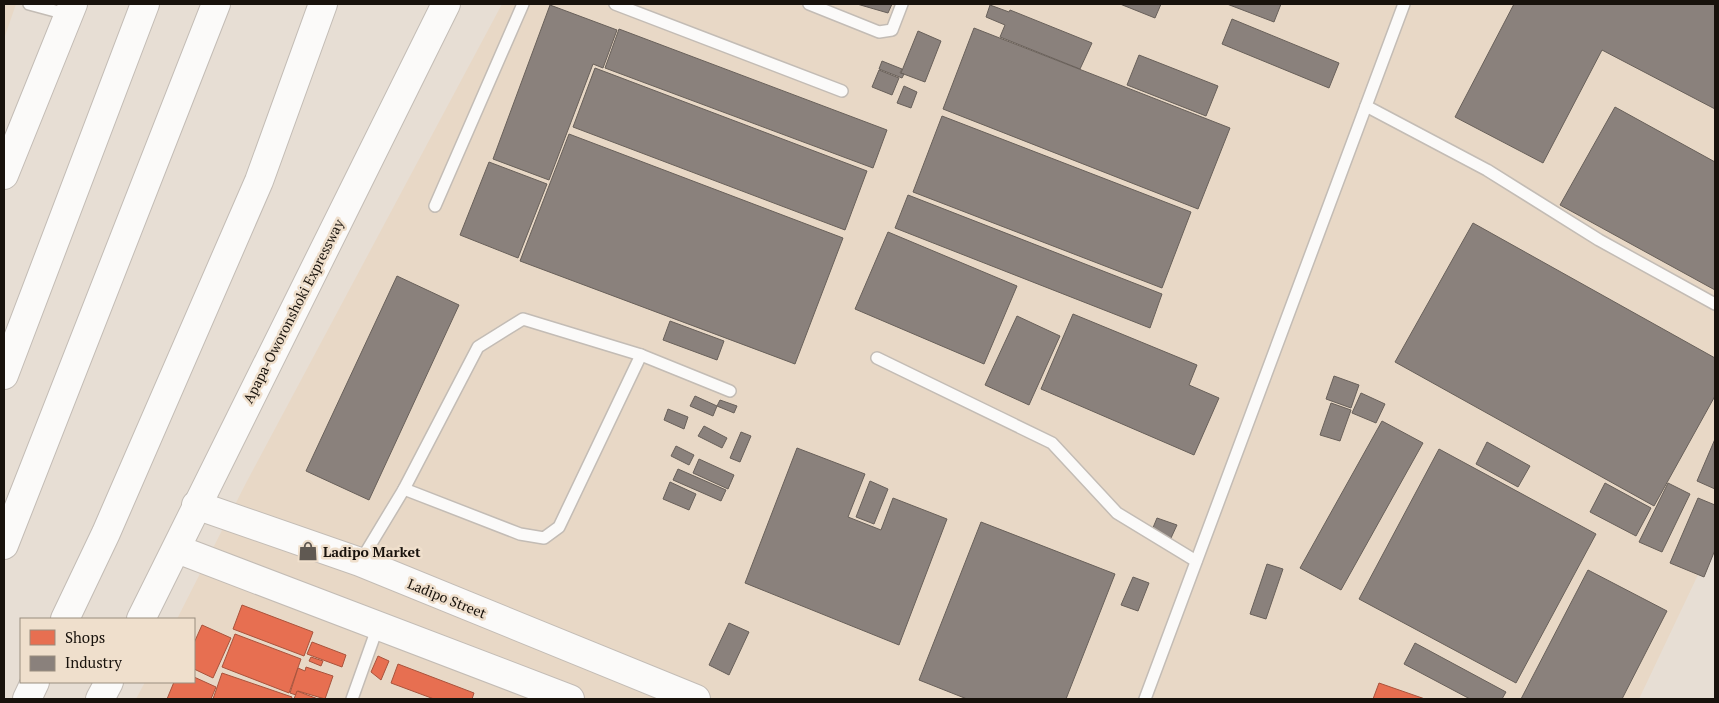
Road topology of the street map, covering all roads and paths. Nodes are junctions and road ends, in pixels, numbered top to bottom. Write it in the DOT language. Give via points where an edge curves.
graph roads {
  1 [pos="28,4"];
  2 [pos="216,4"];
  3 [pos="323,4"];
  4 [pos="446,4"];
  5 [pos="523,4"];
  6 [pos="615,4"];
  7 [pos="809,4"];
  8 [pos="902,4"];
  9 [pos="1404,4"];
  10 [pos="71,9"];
  11 [pos="141,9"];
  12 [pos="842,91"];
  13 [pos="1366,106"];
  14 [pos="4,175"];
  15 [pos="435,206"];
  16 [pos="1715,304"];
  17 [pos="641,355"];
  18 [pos="877,358"];
  19 [pos="4,376"];
  20 [pos="730,391"];
  21 [pos="404,490"];
  22 [pos="196,505"];
  23 [pos="4,545"];
  24 [pos="177,549"];
  25 [pos="1196,560"];
  26 [pos="360,562"];
  27 [pos="64,618"];
  28 [pos="142,618"];
  29 [pos="378,626"];
  30 [pos="35,683"];
  31 [pos="108,683"];
  32 [pos="27,699"];
  33 [pos="100,699"];
  34 [pos="352,699"];
  35 [pos="570,699"];
  36 [pos="696,699"];
  37 [pos="1145,699"];
  1 -- 10 [label="lane"];
  2 -- 23 [label="main road"];
  3 -- 27 [label="main road" via="259,181 106,533"];
  4 -- 22 [label="main road, Apapa-Oworonshoki Expressway"];
  5 -- 15 [label="lane"];
  6 -- 12 [label="lane"];
  7 -- 8 [label="lane" via="879,32 892,30"];
  9 -- 13 [label="lane"];
  10 -- 14 [label="main road"];
  11 -- 19 [label="main road"];
  13 -- 16 [label="lane" via="1487,170 1599,240"];
  13 -- 25 [label="lane"];
  17 -- 20 [label="lane"];
  17 -- 21 [label="lane" via="523,319 478,347"];
  17 -- 21 [label="lane" via="558,527 544,538 520,534"];
  18 -- 25 [label="lane" via="1052,443 1117,513"];
  21 -- 26 [label="lane"];
  22 -- 24 [label="main road, Apapa-Oworonshoki Expressway"];
  22 -- 26 [label="main road, Ladipo Street"];
  24 -- 28 [label="main road, Apapa-Oworonshoki Expressway"];
  24 -- 29 [label="main road"];
  25 -- 37 [label="lane"];
  26 -- 36 [label="main road, Ladipo Street"];
  29 -- 34 [label="lane"];
  29 -- 35 [label="main road"];
  30 -- 32 [label="main road"];
  31 -- 33 [label="main road"];
}
